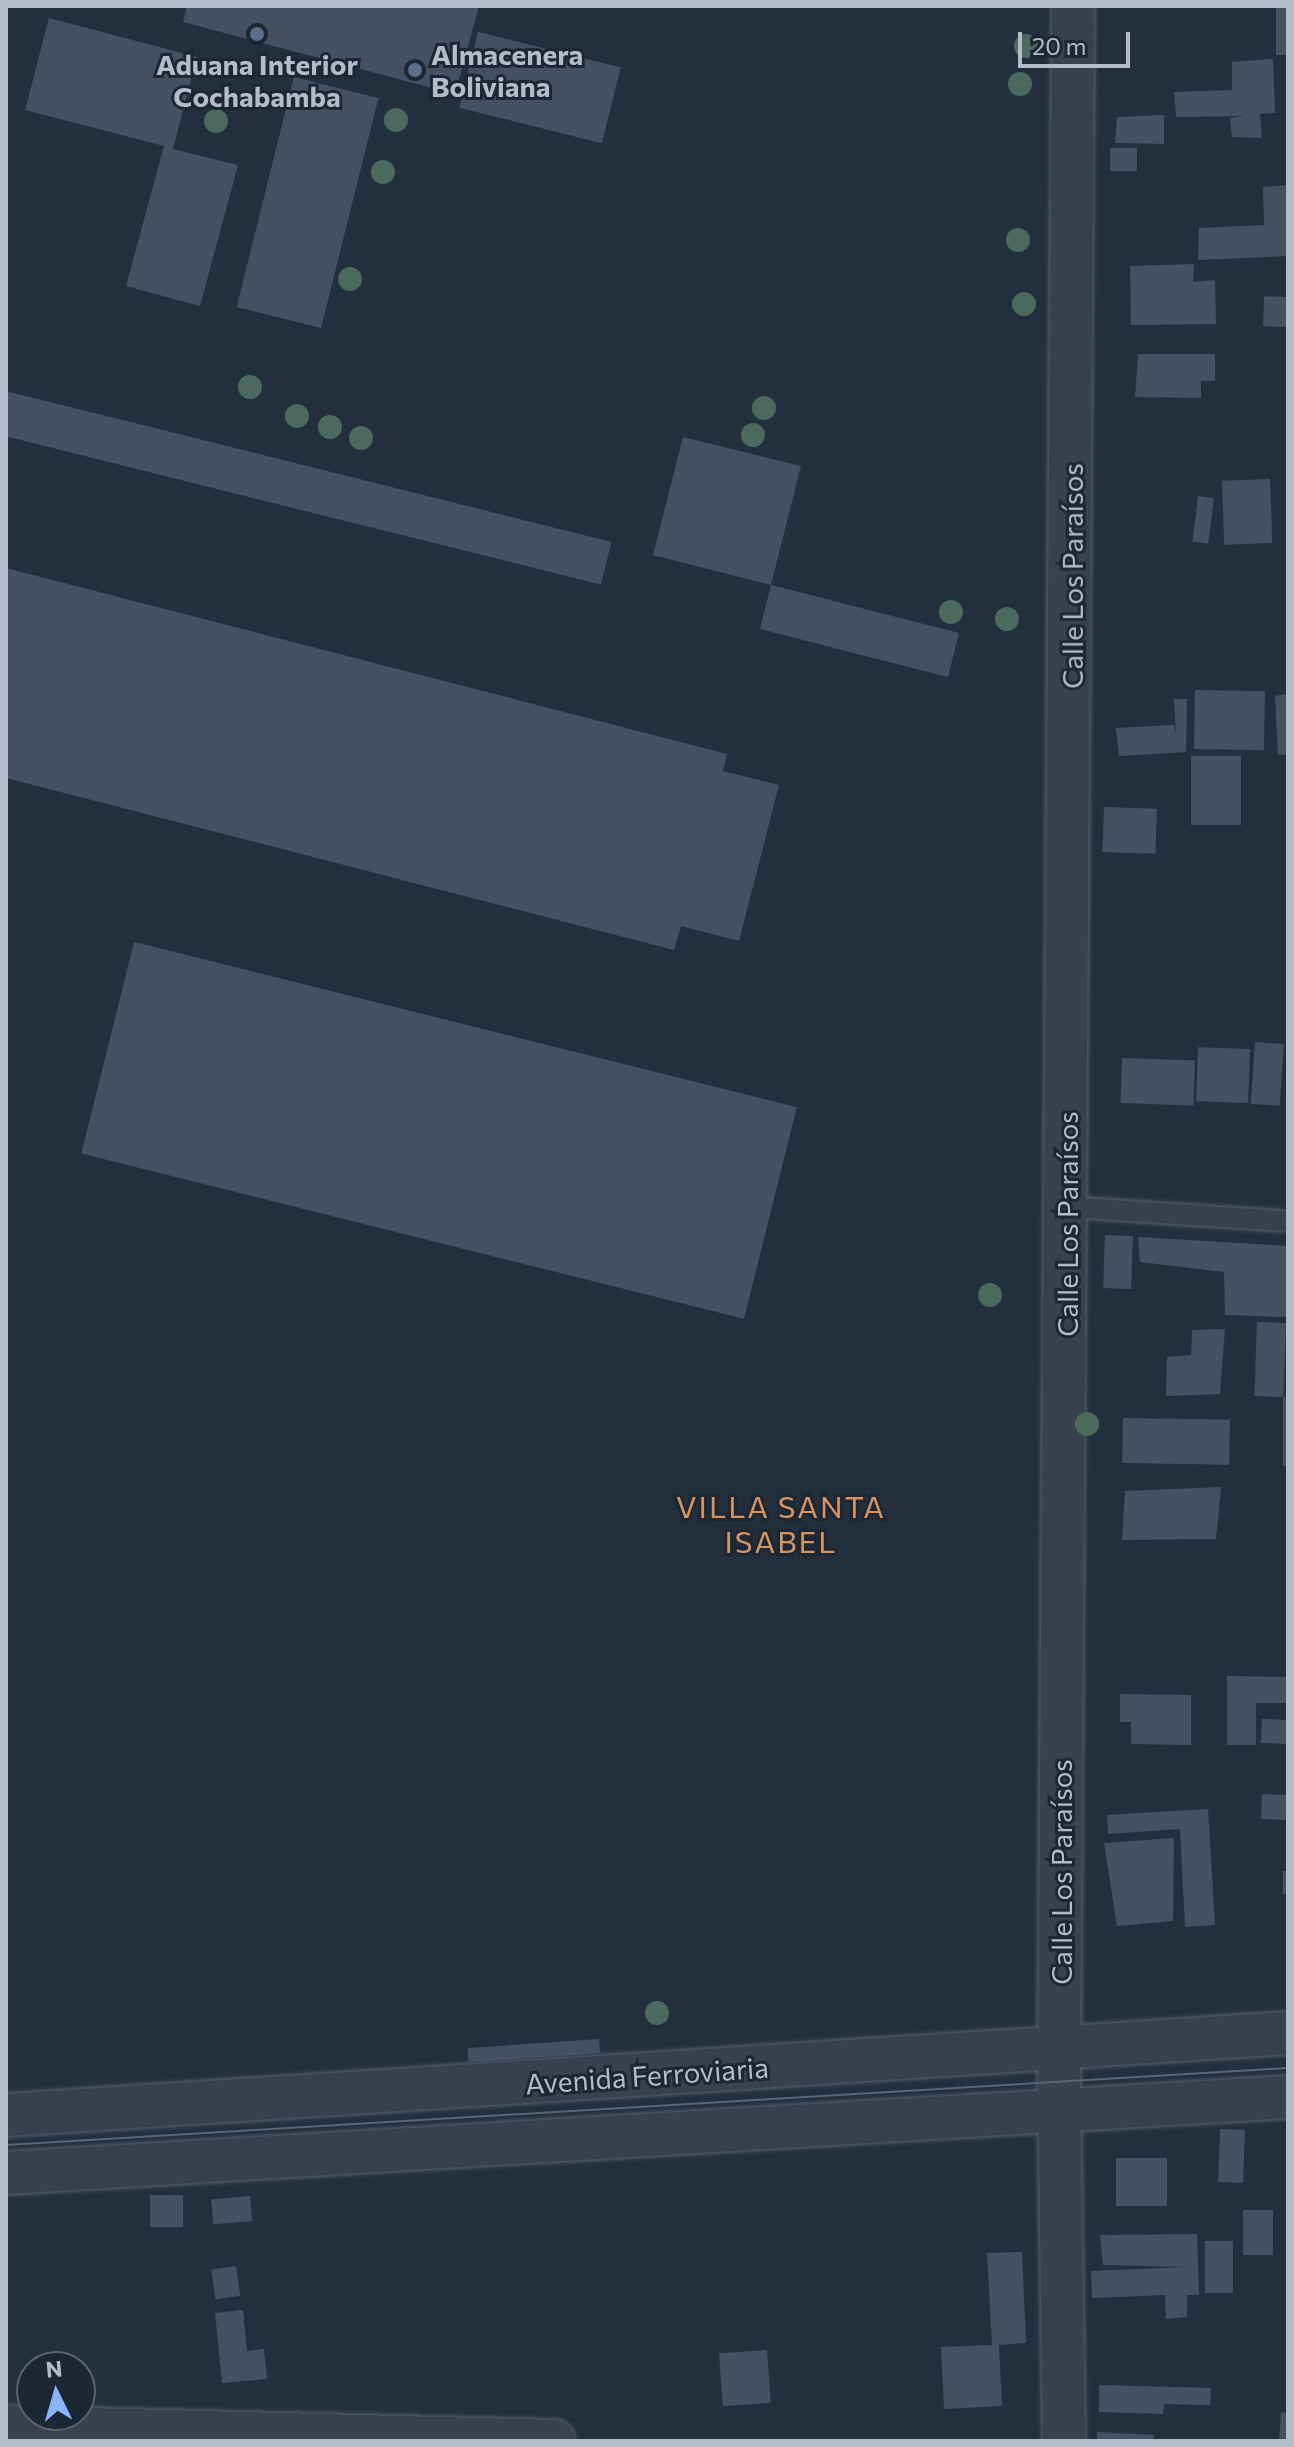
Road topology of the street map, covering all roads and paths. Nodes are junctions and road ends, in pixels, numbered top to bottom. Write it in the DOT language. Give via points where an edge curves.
graph roads {
  1 [pos="1073,6"];
  2 [pos="1067,1207"];
  3 [pos="1282,1221"];
  4 [pos="1288,2033"];
  5 [pos="1060,2049"];
  6 [pos="1288,2097"];
  7 [pos="1061,2110"];
  8 [pos="6,2115"];
  9 [pos="6,2173"];
  10 [pos="6,2427"];
  11 [pos="554,2441"];
  12 [pos="1064,2441"];
  1 -- 2 [label="street, Calle Los Paraísos"];
  2 -- 3 [label="lane"];
  2 -- 5 [label="street, Calle Los Paraísos"];
  4 -- 5 [label="street, Avenida Ferroviaria"];
  5 -- 7 [label="street, Calle Los Paraísos"];
  5 -- 8 [label="street, Avenida Ferroviaria"];
  6 -- 7 [label="street, Avenida Ferroviaria"];
  7 -- 9 [label="street, Avenida Ferroviaria"];
  7 -- 12 [label="street, Calle Los Paraísos"];
  10 -- 11 [label="street"];
}
